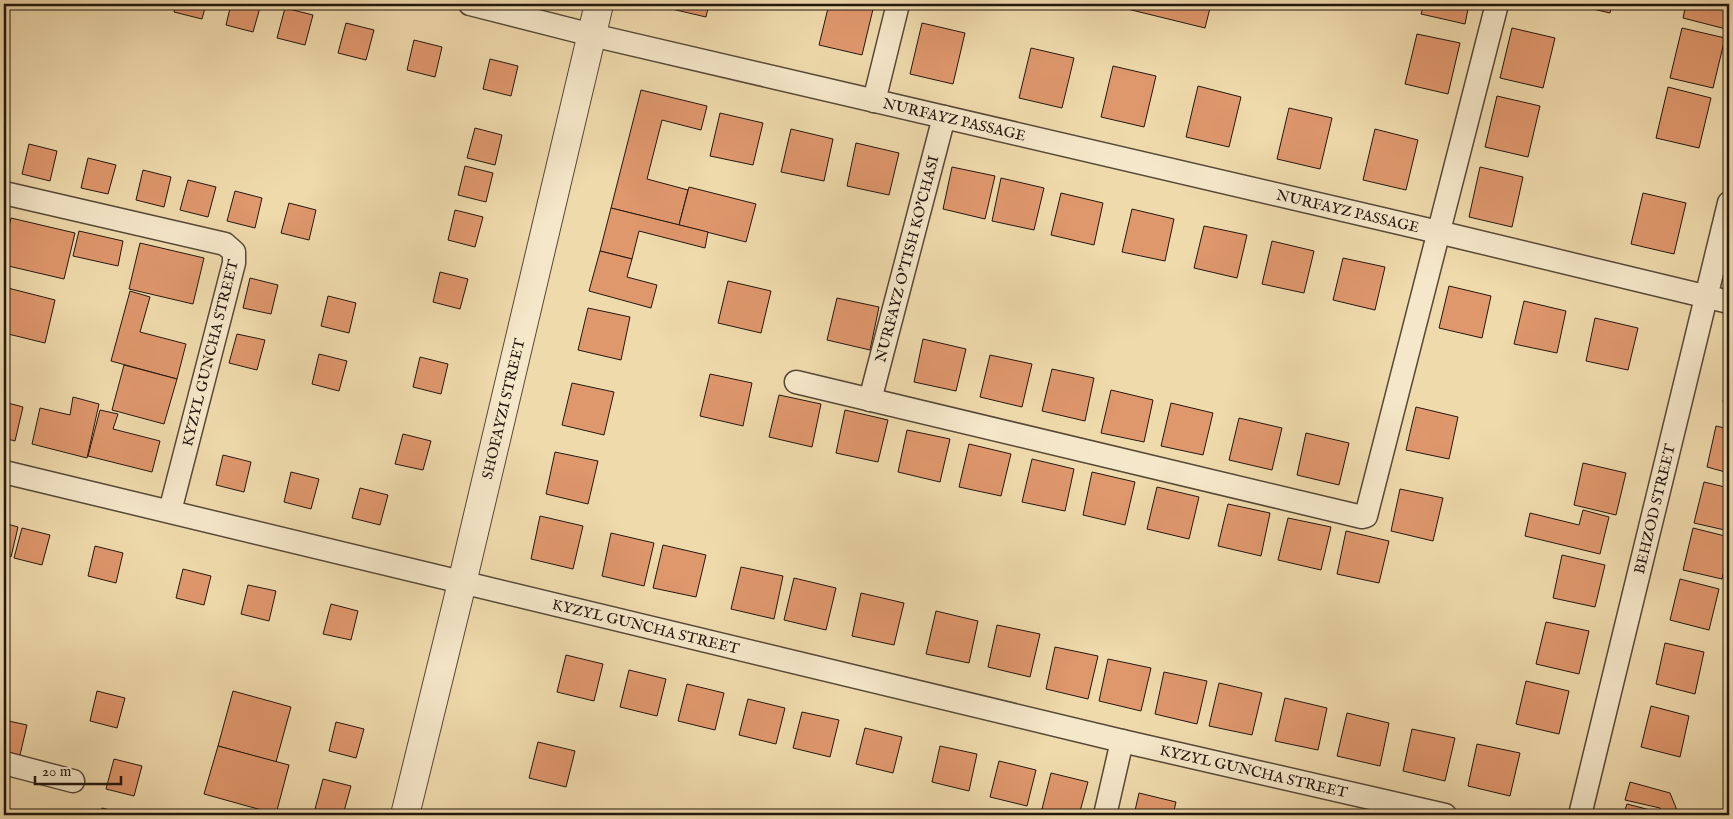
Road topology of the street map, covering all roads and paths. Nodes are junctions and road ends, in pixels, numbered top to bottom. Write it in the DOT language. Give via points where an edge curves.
graph roads {
  1 [pos="470,4"];
  2 [pos="599,4"];
  3 [pos="898,4"];
  4 [pos="1497,4"];
  5 [pos="592,35"];
  6 [pos="874,101"];
  7 [pos="944,117"];
  8 [pos="4,193"];
  9 [pos="1729,204"];
  10 [pos="1438,232"];
  11 [pos="1707,297"];
  12 [pos="1729,302"];
  13 [pos="796,382"];
  14 [pos="870,400"];
  15 [pos="4,472"];
  16 [pos="170,511"];
  17 [pos="462,582"];
  18 [pos="1122,741"];
  19 [pos="4,763"];
  20 [pos="73,781"];
  21 [pos="405,815"];
  22 [pos="1106,815"];
  23 [pos="1445,815"];
  24 [pos="1580,815"];
  1 -- 5 [label="street, NURFAYZ PASSAGE"];
  2 -- 5 [label="street, SHOFAYZI STREET"];
  3 -- 6 [label="street"];
  4 -- 10 [label="street, NURFAYZ PASSAGE"];
  5 -- 6 [label="street, NURFAYZ PASSAGE"];
  5 -- 17 [label="street, SHOFAYZI STREET"];
  6 -- 7 [label="street, NURFAYZ PASSAGE"];
  7 -- 10 [label="street, NURFAYZ PASSAGE"];
  7 -- 14 [label="street, NURFAYZ O'TISH KO'CHASI"];
  8 -- 16 [label="street, KYZYL GUNCHA STREET" via="225,244 234,252 234,264"];
  9 -- 11 [label="street, BEHZOD STREET"];
  10 -- 11 [label="street, NURFAYZ PASSAGE"];
  10 -- 14 [label="street, NURFAYZ PASSAGE" via="1366,516"];
  11 -- 12 [label="street, NURFAYZ PASSAGE"];
  11 -- 24 [label="street, BEHZOD STREET"];
  13 -- 14 [label="street, NURFAYZ PASSAGE"];
  15 -- 16 [label="street, KYZYL GUNCHA STREET"];
  16 -- 17 [label="street, KYZYL GUNCHA STREET"];
  17 -- 18 [label="street, KYZYL GUNCHA STREET"];
  17 -- 21 [label="street, SHOFAYZI STREET"];
  18 -- 22 [label="street"];
  18 -- 23 [label="street, KYZYL GUNCHA STREET"];
  19 -- 20 [label="street"];
}
